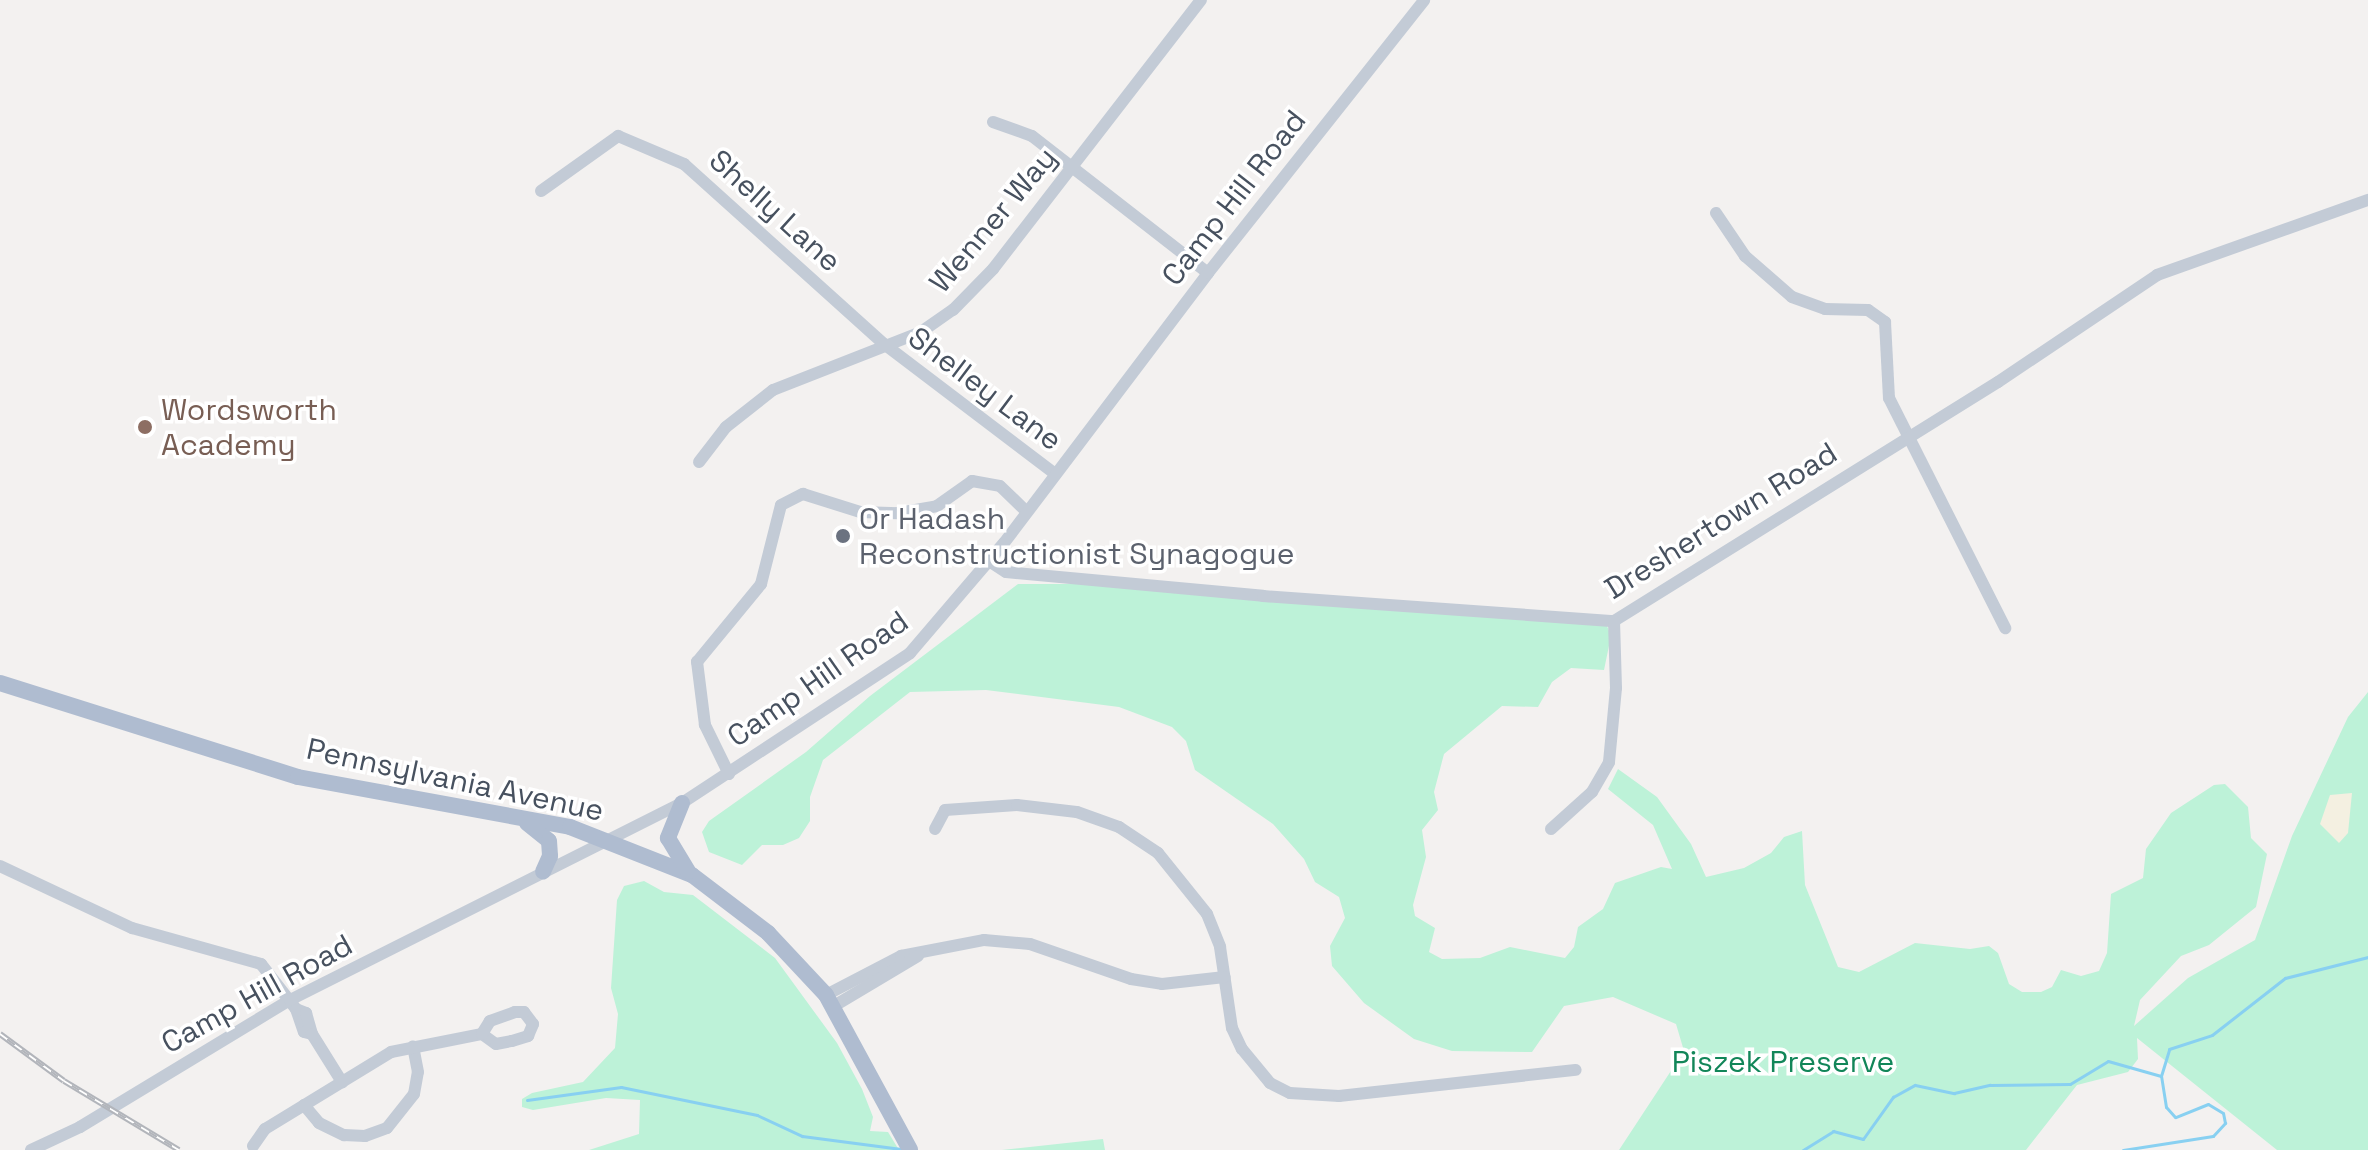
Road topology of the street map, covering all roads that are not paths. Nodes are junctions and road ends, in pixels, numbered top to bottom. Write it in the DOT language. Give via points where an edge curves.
graph roads {
  1 [pos="1201,0"];
  2 [pos="1424,0"];
  3 [pos="993,122"];
  4 [pos="1070,169"];
  5 [pos="541,191"];
  6 [pos="2368,200"];
  7 [pos="1716,213"];
  8 [pos="1208,273"];
  9 [pos="884,344"];
  10 [pos="1906,439"];
  11 [pos="699,462"];
  12 [pos="1055,474"];
  13 [pos="1027,512"];
  14 [pos="989,561"];
  15 [pos="1006,572"];
  16 [pos="972,583"];
  17 [pos="1614,621"];
  18 [pos="2005,628"];
  19 [pos="0,683"];
  20 [pos="729,774"];
  21 [pos="682,803"];
  22 [pos="515,816"];
  23 [pos="935,829"];
  24 [pos="1551,829"];
  25 [pos="612,841"];
  26 [pos="0,866"];
  27 [pos="543,872"];
  28 [pos="692,875"];
  29 [pos="1225,977"];
  30 [pos="830,1000"];
  31 [pos="293,1004"];
  32 [pos="482,1034"];
  33 [pos="413,1046"];
  34 [pos="1576,1070"];
  35 [pos="342,1082"];
  36 [pos="304,1105"];
  37 [pos="253,1146"];
  38 [pos="31,1150"];
  39 [pos="910,1150"];
  1 -- 4 [label="street, Wenner Way"];
  2 -- 8 [label="street, Camp Hill Road"];
  3 -- 4 [label="street" via="1032,136"];
  4 -- 8 [label="street"];
  4 -- 9 [label="street, Wenner Way" via="970,294 937,323"];
  5 -- 9 [label="street, Shelly Lane" via="618,136 684,164"];
  6 -- 10 [label="street, Dreshertown Road" via="2157,275"];
  7 -- 10 [label="street" via="1745,256 1792,297 1825,309 1868,310 1885,322 1886,386"];
  8 -- 12 [label="street, Camp Hill Road"];
  9 -- 11 [label="street, Wenner Way" via="773,390 726,427"];
  9 -- 12 [label="street, Shelley Lane"];
  10 -- 17 [label="street, Dreshertown Road"];
  10 -- 18 [label="street"];
  12 -- 13 [label="street, Camp Hill Road"];
  13 -- 14 [label="street, Camp Hill Road"];
  13 -- 20 [label="street" via="1000,486 972,481 937,506 898,513 860,512 811,494 791,497 781,505 761,584 697,662 705,725"];
  14 -- 15 [label="street, Dreshertown Road"];
  14 -- 16 [label="street, Camp Hill Road"];
  15 -- 16 [label="street"];
  15 -- 17 [label="street, Dreshertown Road"];
  16 -- 20 [label="street, Camp Hill Road" via="910,653"];
  17 -- 24 [label="street" via="1616,688 1609,762 1592,792"];
  19 -- 22 [label="main road, Pennsylvania Avenue" via="298,777"];
  20 -- 21 [label="street, Camp Hill Road"];
  21 -- 25 [label="street, Camp Hill Road"];
  21 -- 28 [label="main road" via="668,838"];
  22 -- 25 [label="main road, Pennsylvania Avenue"];
  22 -- 27 [label="main road" via="549,841"];
  23 -- 29 [label="street" via="945,810 1017,805 1077,812 1119,827 1158,853 1187,884 1207,914"];
  25 -- 27 [label="street, Camp Hill Road"];
  25 -- 28 [label="main road, Pennsylvania Avenue"];
  26 -- 31 [label="street" via="132,928 261,964"];
  27 -- 31 [label="street, Camp Hill Road"];
  28 -- 30 [label="main road, Pennsylvania Avenue" via="768,933"];
  29 -- 30 [label="street" via="1162,984 1131,979 1030,944 984,940 918,956"];
  29 -- 34 [label="street" via="1232,1028 1242,1049 1270,1083 1290,1093 1339,1096"];
  30 -- 39 [label="main road, Pennsylvania Avenue"];
  31 -- 35 [label="street" via="306,1013 312,1034"];
  31 -- 38 [label="street, Camp Hill Road"];
  32 -- 33 [label="street"];
  33 -- 35 [label="street" via="391,1052"];
  33 -- 36 [label="street" via="418,1072 414,1094 387,1128 365,1136 344,1135 319,1123"];
  35 -- 36 [label="street"];
  36 -- 37 [label="street" via="265,1129"];
}
